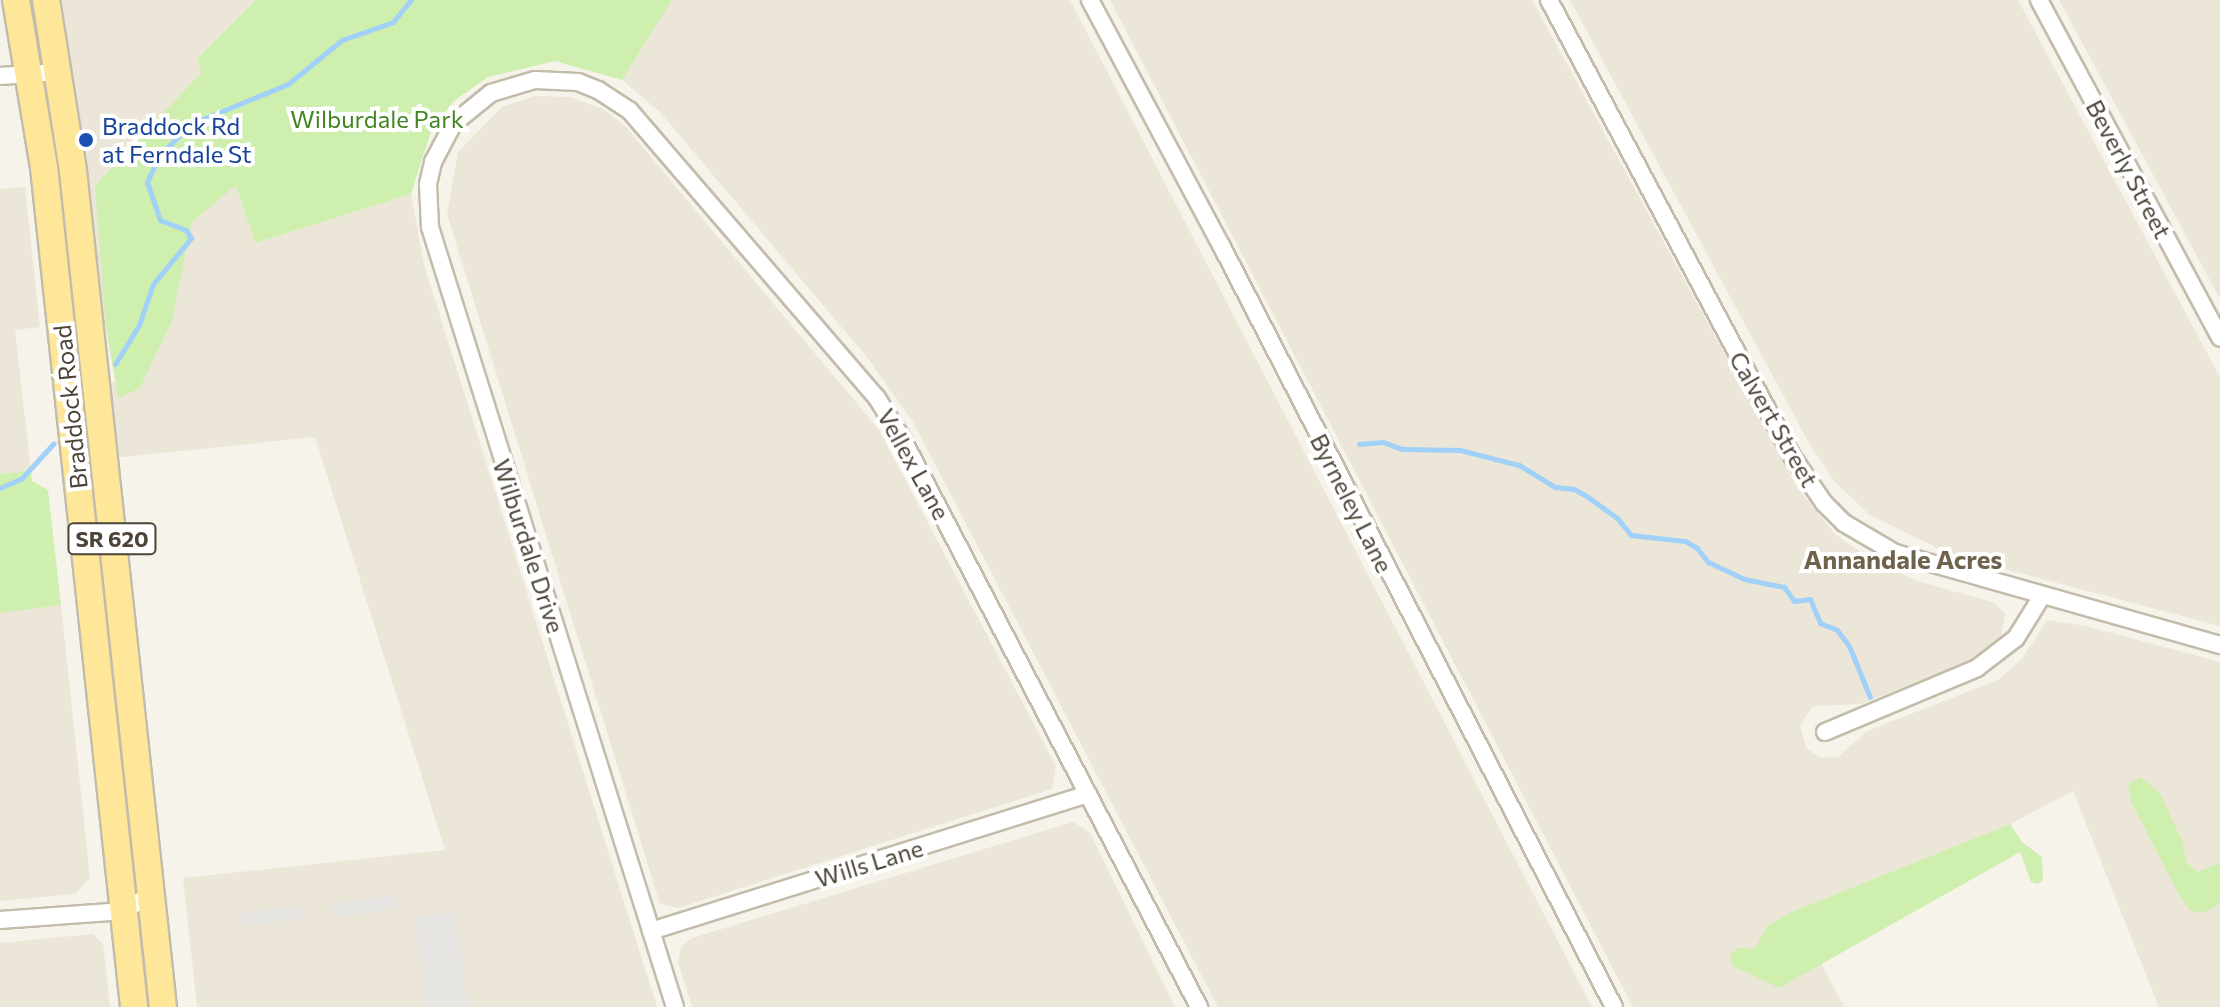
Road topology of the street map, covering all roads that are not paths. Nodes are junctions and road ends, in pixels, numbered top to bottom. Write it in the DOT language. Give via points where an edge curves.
graph roads {
  1 [pos="16,0"];
  2 [pos="46,0"];
  3 [pos="1090,0"];
  4 [pos="1549,0"];
  5 [pos="2039,0"];
  6 [pos="60,72"];
  7 [pos="31,74"];
  8 [pos="0,76"];
  9 [pos="483,97"];
  10 [pos="2220,337"];
  11 [pos="2042,596"];
  12 [pos="2220,645"];
  13 [pos="1825,732"];
  14 [pos="1088,794"];
  15 [pos="150,895"];
  16 [pos="124,911"];
  17 [pos="0,920"];
  18 [pos="651,931"];
  19 [pos="134,1007"];
  20 [pos="163,1007"];
  21 [pos="675,1007"];
  22 [pos="1199,1007"];
  23 [pos="1614,1007"];
  1 -- 7 [label="main road, Braddock Road / SR 620"];
  2 -- 6 [label="main road, Braddock Road / SR 620"];
  3 -- 23 [label="street, Byrneley Lane"];
  4 -- 11 [label="street, Calvert Street" via="1792,456 1824,503 1868,540 1895,553"];
  5 -- 10 [label="street, Beverly Street"];
  6 -- 7 [label="street"];
  6 -- 15 [label="main road, Braddock Road / SR 620"];
  7 -- 8 [label="street"];
  7 -- 16 [label="main road, Braddock Road / SR 620"];
  9 -- 14 [label="street, Vellex Lane" via="535,80 557,79 598,90 630,111 732,226 866,383 903,440"];
  9 -- 18 [label="street, Wilburdale Drive" via="453,124 433,162 430,227"];
  11 -- 12 [label="street, Calvert Street"];
  11 -- 13 [label="street" via="2016,638 1977,668"];
  14 -- 18 [label="street, Wills Lane"];
  14 -- 22 [label="street, Vellex Lane"];
  15 -- 16 [label="street"];
  15 -- 20 [label="main road, Braddock Road / SR 620"];
  16 -- 17 [label="street"];
  16 -- 19 [label="main road, Braddock Road / SR 620"];
  18 -- 21 [label="street, Wilburdale Drive"];
}
